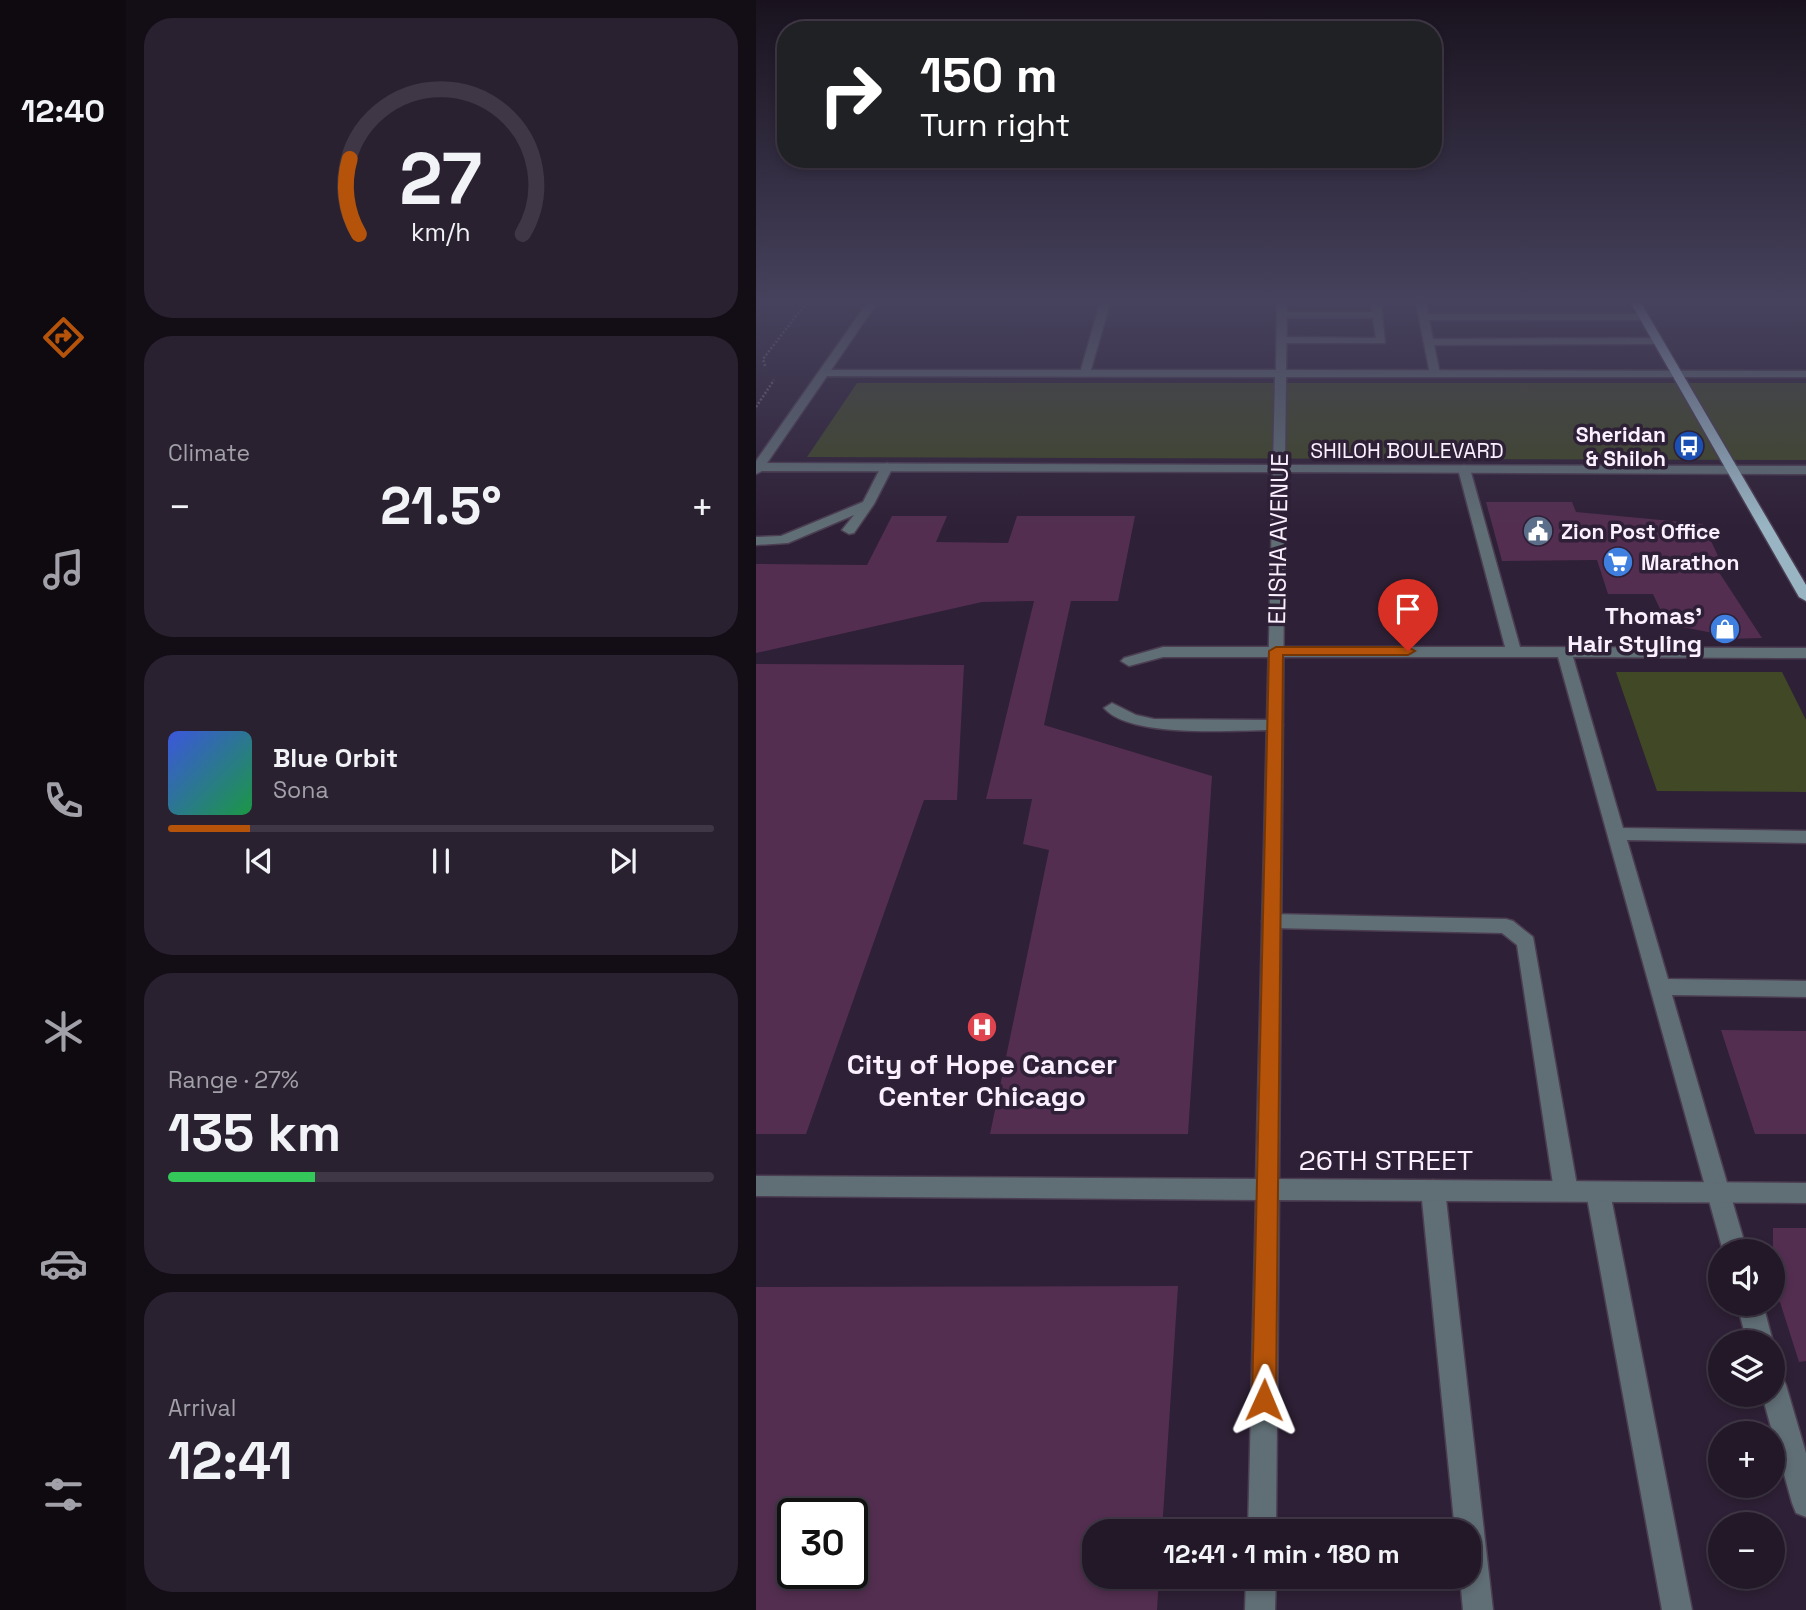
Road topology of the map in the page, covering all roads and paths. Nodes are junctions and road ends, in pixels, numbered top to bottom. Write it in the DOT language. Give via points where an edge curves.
graph roads {
  1 [pos="820,378"];
  2 [pos="1281,378"];
  3 [pos="1679,378"];
  4 [pos="774,380"];
  5 [pos="756,407"];
  6 [pos="887,467"];
  7 [pos="757,468"];
  8 [pos="1279,468"];
  9 [pos="1464,469"];
  10 [pos="1733,470"];
  11 [pos="1806,470"];
  12 [pos="867,504"];
  13 [pos="849,530"];
  14 [pos="825,537"];
  15 [pos="783,540"];
  16 [pos="756,541"];
  17 [pos="1806,597"];
  18 [pos="1276,651"];
  19 [pos="1514,652"];
  20 [pos="1564,652"];
  21 [pos="1806,653"];
  22 [pos="1129,661"];
  23 [pos="1112,708"];
  24 [pos="1275,725"];
  25 [pos="1616,834"];
  26 [pos="1806,836"];
  27 [pos="1272,921"];
  28 [pos="1659,987"];
  29 [pos="1806,989"];
  30 [pos="756,1186"];
  31 [pos="1267,1190"];
  32 [pos="1433,1190"];
  33 [pos="1566,1191"];
  34 [pos="1598,1192"];
  35 [pos="1718,1193"];
  36 [pos="1806,1193"];
  37 [pos="1731,1239"];
  38 [pos="1779,1407"];
  39 [pos="1806,1503"];
  40 [pos="1262,1519"];
  41 [pos="1261,1589"];
  42 [pos="1260,1610"];
  43 [pos="1478,1610"];
  44 [pos="1677,1610"];
  1 -- 7 [label="street"];
  2 -- 8 [label="street, ELISHA AVENUE"];
  3 -- 10 [label="main road"];
  4 -- 5 [label="path"];
  6 -- 7 [label="street, SHILOH BOULEVARD"];
  6 -- 8 [label="street, SHILOH BOULEVARD"];
  6 -- 12 [label="street"];
  8 -- 9 [label="street, SHILOH BOULEVARD"];
  8 -- 18 [label="street, ELISHA AVENUE"];
  9 -- 10 [label="street, SHILOH BOULEVARD"];
  9 -- 19 [label="street"];
  10 -- 11 [label="street, SHILOH BOULEVARD"];
  10 -- 17 [label="main road"];
  12 -- 13 [label="street"];
  12 -- 15 [label="street"];
  14 -- 15 [label="street"];
  15 -- 16 [label="street"];
  18 -- 19 [label="street"];
  18 -- 22 [label="street" via="1163,652"];
  18 -- 24 [label="street, ELISHA AVENUE"];
  19 -- 20 [label="street"];
  20 -- 21 [label="street"];
  20 -- 25 [label="street"];
  23 -- 24 [label="street" via="1131,719 1154,724"];
  24 -- 27 [label="street, ELISHA AVENUE"];
  25 -- 26 [label="street"];
  25 -- 28 [label="street"];
  27 -- 31 [label="street, ELISHA AVENUE"];
  27 -- 33 [label="street" via="1506,926 1526,942"];
  28 -- 29 [label="street"];
  28 -- 35 [label="street"];
  30 -- 31 [label="street, 26TH STREET"];
  31 -- 32 [label="street, 26TH STREET"];
  31 -- 40 [label="street, ELISHA AVENUE"];
  32 -- 33 [label="street, 26TH STREET"];
  32 -- 43 [label="street"];
  33 -- 34 [label="street, 26TH STREET"];
  34 -- 35 [label="street, 26TH STREET"];
  34 -- 44 [label="street"];
  35 -- 36 [label="street, 26TH STREET"];
  35 -- 37 [label="street"];
  38 -- 39 [label="street"];
  41 -- 42 [label="street"];
}
